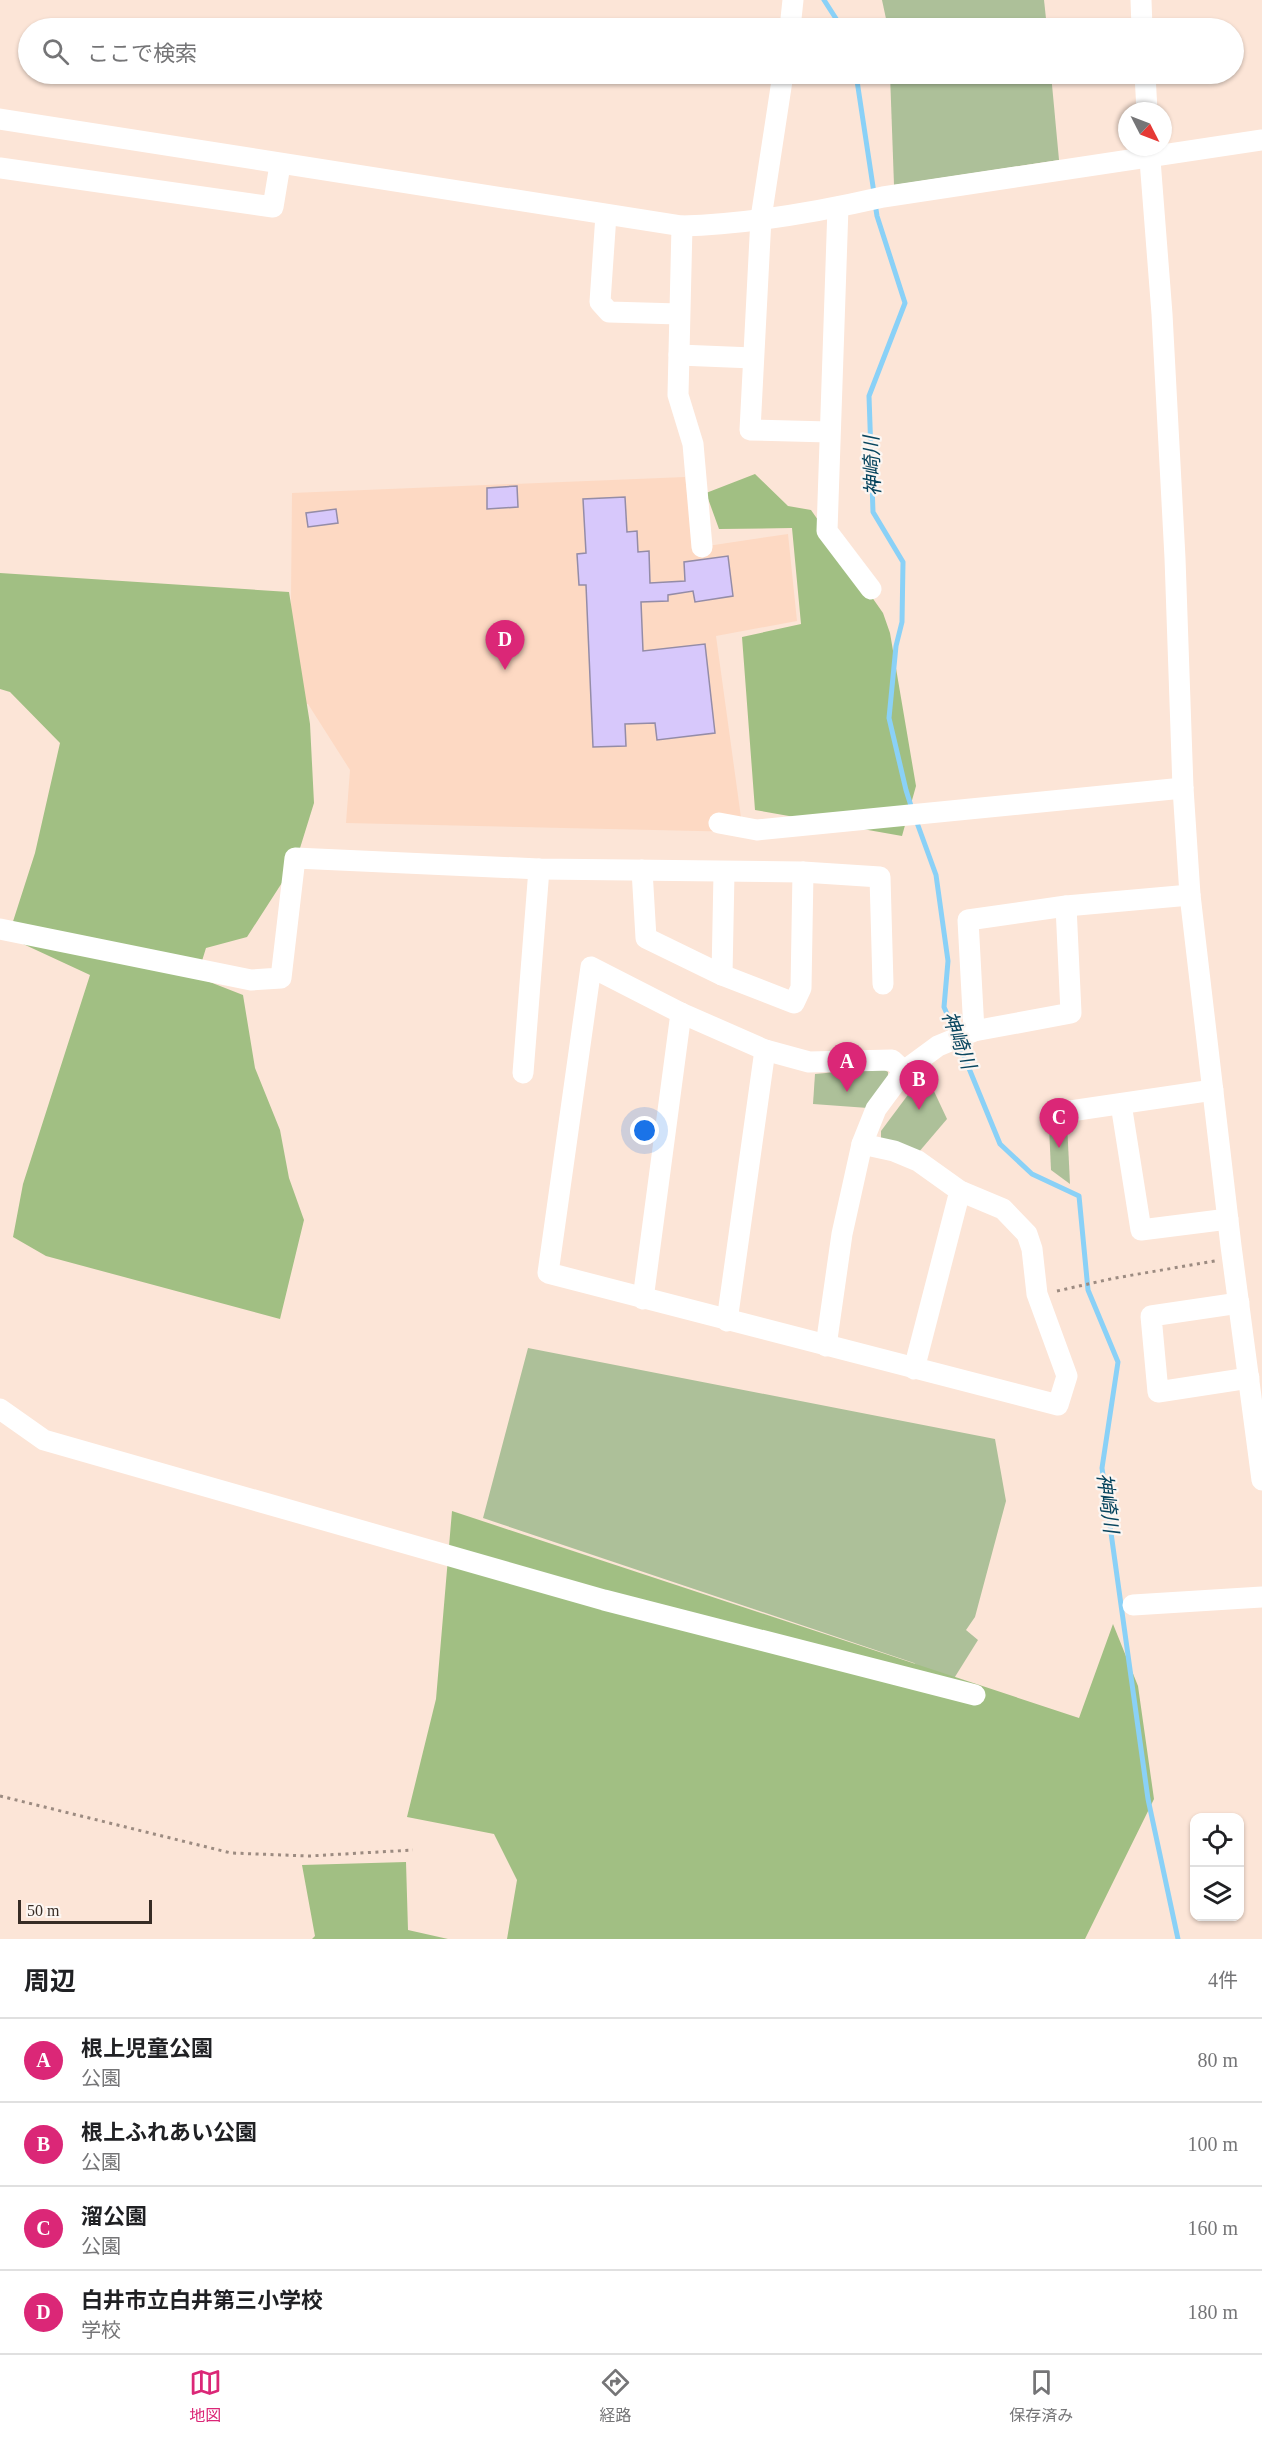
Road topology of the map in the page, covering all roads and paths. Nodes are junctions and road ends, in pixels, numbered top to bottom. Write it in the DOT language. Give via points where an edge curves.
graph roads {
  1 [pos="793,0"];
  2 [pos="1141,0"];
  3 [pos="791,18"];
  4 [pos="1142,18"];
  5 [pos="781,84"];
  6 [pos="1146,84"];
  7 [pos="1147,102"];
  8 [pos="0,119"];
  9 [pos="1262,140"];
  10 [pos="1172,150"];
  11 [pos="1125,156"];
  12 [pos="1149,156"];
  13 [pos="280,165"];
  14 [pos="0,168"];
  15 [pos="838,207"];
  16 [pos="606,215"];
  17 [pos="760,218"];
  18 [pos="682,226"];
  19 [pos="679,314"];
  20 [pos="679,355"];
  21 [pos="753,358"];
  22 [pos="829,432"];
  23 [pos="702,547"];
  24 [pos="871,589"];
  25 [pos="1183,788"];
  26 [pos="718,823"];
  27 [pos="539,869"];
  28 [pos="642,870"];
  29 [pos="803,872"];
  30 [pos="724,873"];
  31 [pos="1190,895"];
  32 [pos="1066,906"];
  33 [pos="0,929"];
  34 [pos="722,975"];
  35 [pos="883,984"];
  36 [pos="681,1013"];
  37 [pos="974,1031"];
  38 [pos="765,1050"];
  39 [pos="904,1071"];
  40 [pos="523,1073"];
  41 [pos="1213,1090"];
  42 [pos="1121,1104"];
  43 [pos="1050,1114"];
  44 [pos="862,1144"];
  45 [pos="960,1191"];
  46 [pos="1228,1219"];
  47 [pos="1233,1258"];
  48 [pos="1037,1294"];
  49 [pos="643,1299"];
  50 [pos="1239,1303"];
  51 [pos="727,1321"];
  52 [pos="826,1346"];
  53 [pos="1254,1354"];
  54 [pos="914,1369"];
  55 [pos="1249,1378"];
  56 [pos="0,1408"];
  57 [pos="1262,1475"];
  58 [pos="1262,1598"];
  59 [pos="1133,1605"];
  60 [pos="975,1695"];
  61 [pos="0,1796"];
  62 [pos="414,1851"];
  1 -- 3 [label="street"];
  2 -- 4 [label="street"];
  5 -- 17 [label="street"];
  6 -- 7 [label="street"];
  8 -- 13 [label="street"];
  9 -- 10 [label="street"];
  11 -- 15 [label="street"];
  12 -- 25 [label="street" via="1165,372"];
  13 -- 14 [label="street" via="273,207"];
  13 -- 16 [label="street"];
  15 -- 17 [label="street"];
  15 -- 22 [label="street"];
  16 -- 18 [label="street"];
  16 -- 19 [label="street" via="600,302 609,312"];
  17 -- 18 [label="street"];
  17 -- 21 [label="street"];
  18 -- 19 [label="street"];
  19 -- 20 [label="street"];
  20 -- 21 [label="street"];
  20 -- 23 [label="street" via="678,395 693,444"];
  21 -- 22 [label="street" via="750,430"];
  22 -- 24 [label="street" via="827,531"];
  25 -- 26 [label="street" via="757,830"];
  25 -- 31 [label="street"];
  27 -- 28 [label="street"];
  27 -- 33 [label="street" via="295,858 281,978 251,980"];
  27 -- 40 [label="street"];
  28 -- 30 [label="street"];
  28 -- 34 [label="street" via="646,938"];
  29 -- 30 [label="street"];
  29 -- 34 [label="street" via="801,988 794,1003"];
  29 -- 35 [label="street" via="880,877"];
  30 -- 34 [label="street"];
  31 -- 32 [label="street"];
  31 -- 41 [label="street"];
  32 -- 37 [label="street" via="1071,1013"];
  32 -- 37 [label="street" via="968,920"];
  36 -- 38 [label="street"];
  36 -- 49 [label="street"];
  36 -- 49 [label="street" via="591,967 548,1273"];
  37 -- 39 [label="street" via="938,1046"];
  38 -- 39 [label="street" via="808,1062 892,1060"];
  38 -- 51 [label="street"];
  39 -- 44 [label="street" via="876,1109"];
  41 -- 42 [label="street"];
  41 -- 46 [label="street"];
  42 -- 43 [label="street"];
  42 -- 46 [label="street" via="1141,1230"];
  44 -- 45 [label="street" via="918,1161"];
  44 -- 52 [label="street" via="842,1234"];
  45 -- 48 [label="street" via="1003,1209 1027,1234"];
  45 -- 54 [label="street"];
  46 -- 47 [label="street"];
  47 -- 48 [label="path"];
  47 -- 50 [label="street"];
  48 -- 54 [label="street" via="1067,1376 1058,1405"];
  49 -- 51 [label="street"];
  50 -- 53 [label="street"];
  50 -- 55 [label="street" via="1151,1317 1158,1392"];
  51 -- 52 [label="street"];
  52 -- 54 [label="street"];
  53 -- 55 [label="street"];
  55 -- 57 [label="street"];
  56 -- 60 [label="street" via="44,1440 604,1600"];
  58 -- 59 [label="street"];
  61 -- 62 [label="path" via="231,1853 309,1856"];
}
